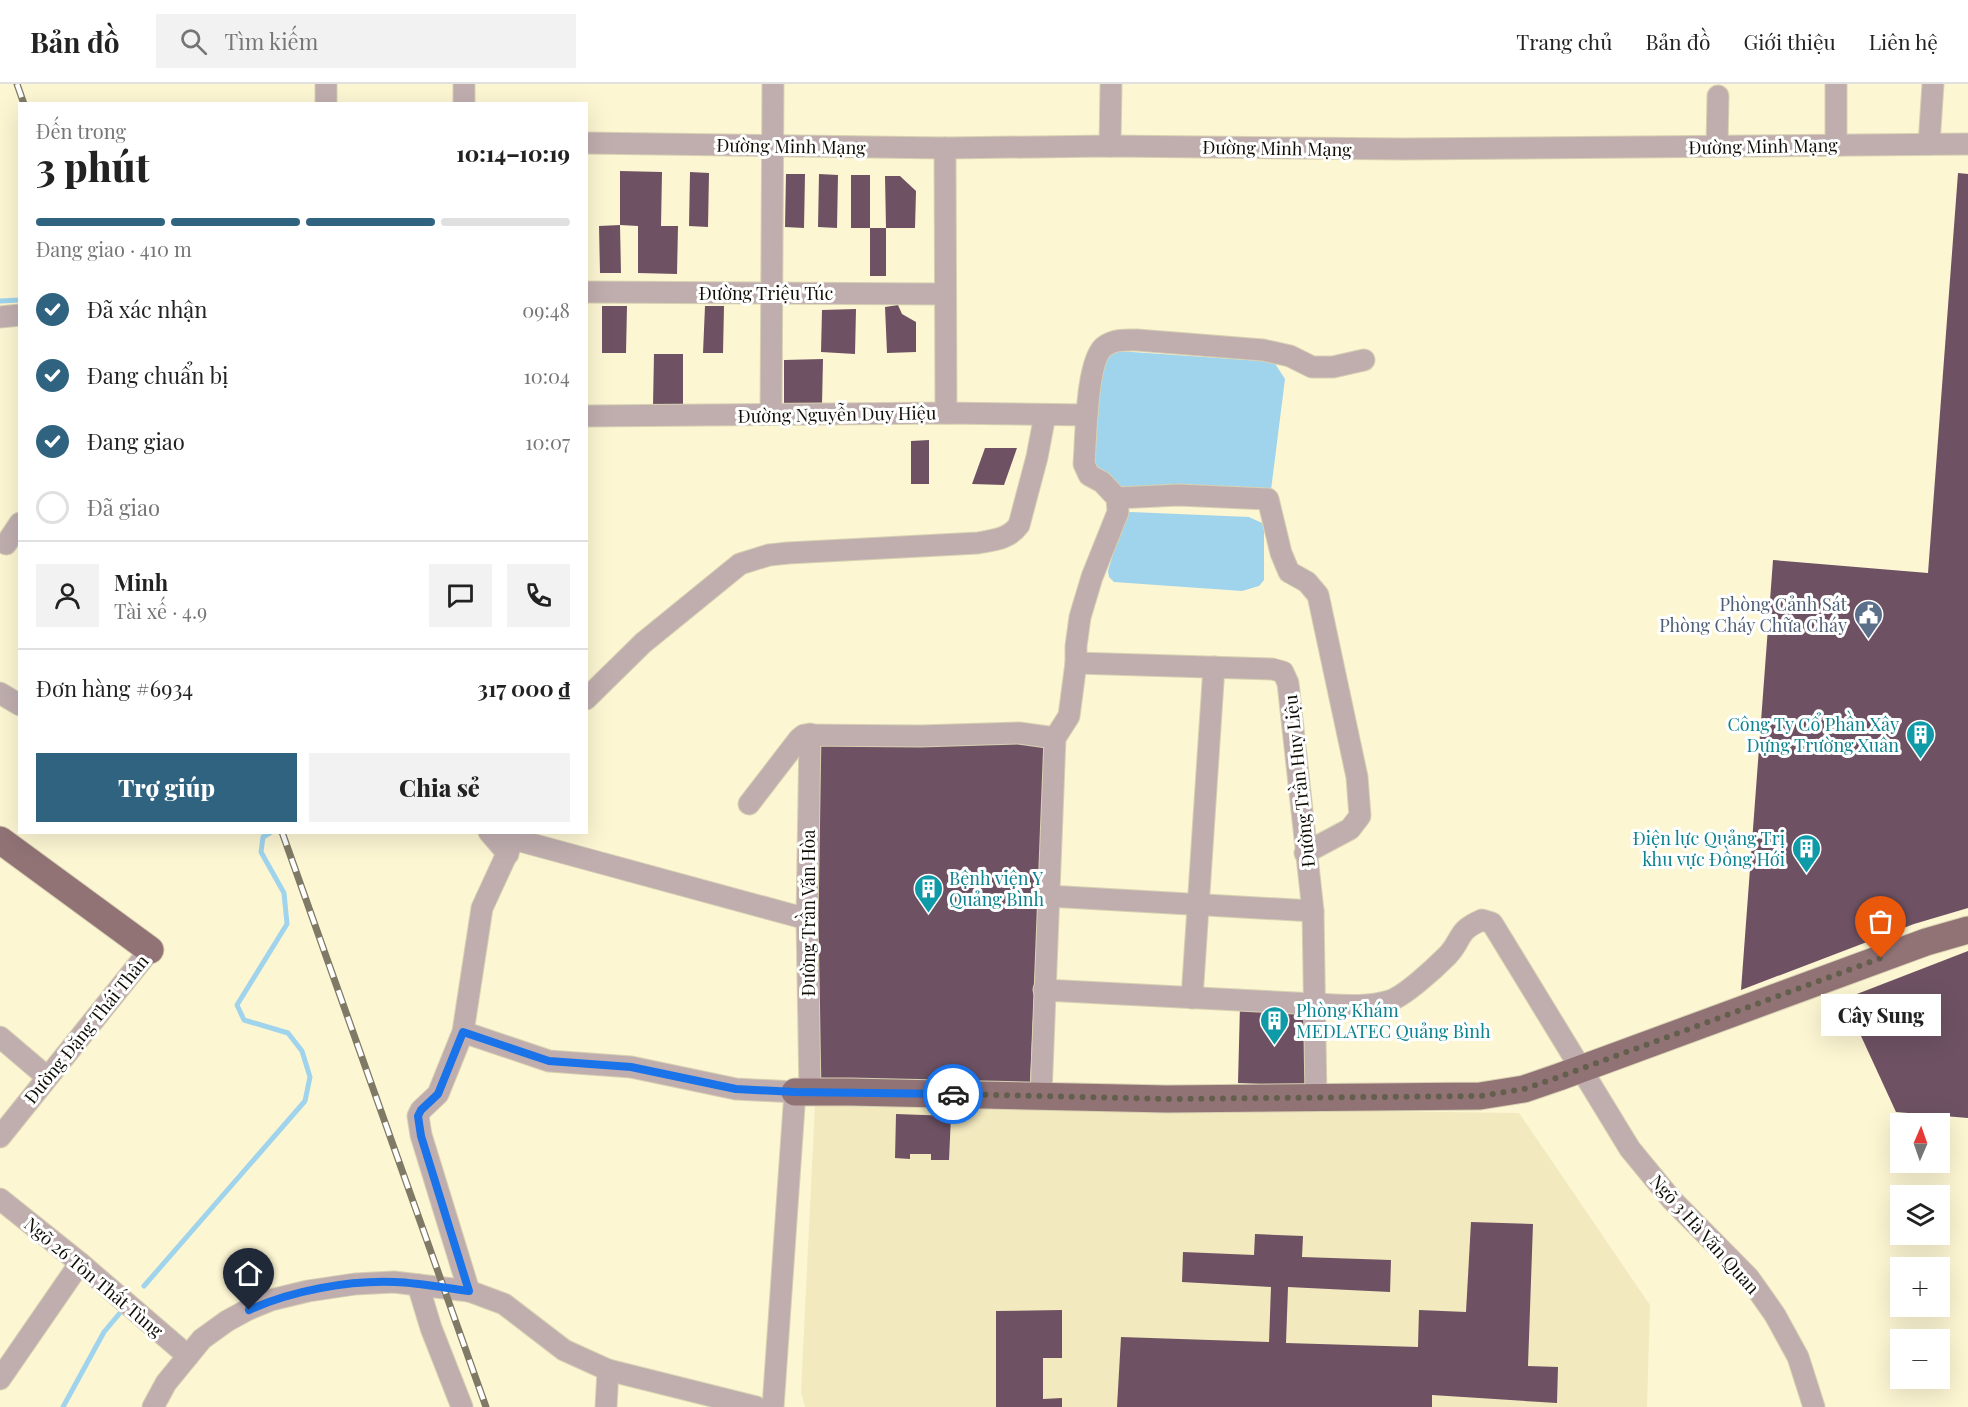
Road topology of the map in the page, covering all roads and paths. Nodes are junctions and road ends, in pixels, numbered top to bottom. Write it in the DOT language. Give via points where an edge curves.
graph roads {
  1 [pos="326,84"];
  2 [pos="464,84"];
  3 [pos="773,84"];
  4 [pos="1111,84"];
  5 [pos="1836,84"];
  6 [pos="1933,84"];
  7 [pos="1718,96"];
  8 [pos="326,102"];
  9 [pos="464,102"];
  10 [pos="588,143"];
  11 [pos="1929,144"];
  12 [pos="1968,144"];
  13 [pos="1836,145"];
  14 [pos="773,146"];
  15 [pos="1110,146"];
  16 [pos="1717,146"];
  17 [pos="945,147"];
  18 [pos="588,292"];
  19 [pos="772,293"];
  20 [pos="945,294"];
  21 [pos="18,315"];
  22 [pos="0,317"];
  23 [pos="1364,360"];
  24 [pos="946,412"];
  25 [pos="771,414"];
  26 [pos="1045,415"];
  27 [pos="1087,415"];
  28 [pos="588,416"];
  29 [pos="1117,498"];
  30 [pos="18,527"];
  31 [pos="8,546"];
  32 [pos="1076,663"];
  33 [pos="1214,667"];
  34 [pos="0,693"];
  35 [pos="588,697"];
  36 [pos="18,704"];
  37 [pos="810,734"];
  38 [pos="1055,738"];
  39 [pos="749,804"];
  40 [pos="494,834"];
  41 [pos="0,840"];
  42 [pos="513,842"];
  43 [pos="1305,853"];
  44 [pos="1048,896"];
  45 [pos="1198,904"];
  46 [pos="1313,911"];
  47 [pos="807,919"];
  48 [pos="1968,930"];
  49 [pos="150,950"];
  50 [pos="1044,990"];
  51 [pos="1192,998"];
  52 [pos="1315,1004"];
  53 [pos="463,1032"];
  54 [pos="0,1037"];
  55 [pos="1580,1069"];
  56 [pos="47,1077"];
  57 [pos="802,1092"];
  58 [pos="1041,1096"];
  59 [pos="1316,1098"];
  60 [pos="0,1137"];
  61 [pos="0,1199"];
  62 [pos="80,1263"];
  63 [pos="418,1285"];
  64 [pos="469,1291"];
  65 [pos="188,1356"];
  66 [pos="608,1370"];
  67 [pos="0,1379"];
  68 [pos="704,1400"];
  69 [pos="153,1407"];
  70 [pos="462,1407"];
  71 [pos="606,1407"];
  72 [pos="756,1407"];
  73 [pos="773,1407"];
  74 [pos="1814,1407"];
  1 -- 8 [label="street"];
  2 -- 9 [label="street"];
  3 -- 14 [label="street"];
  4 -- 15 [label="street"];
  5 -- 13 [label="street"];
  6 -- 11 [label="street"];
  7 -- 16 [label="street"];
  10 -- 14 [label="street, Đường Minh Mạng"];
  11 -- 12 [label="street, Đường Minh Mạng"];
  11 -- 13 [label="street, Đường Minh Mạng"];
  13 -- 16 [label="street, Đường Minh Mạng"];
  14 -- 17 [label="street, Đường Minh Mạng"];
  14 -- 19 [label="street"];
  15 -- 16 [label="street, Đường Minh Mạng"];
  15 -- 17 [label="street, Đường Minh Mạng"];
  17 -- 20 [label="street"];
  18 -- 19 [label="street, Đường Triệu Túc"];
  19 -- 20 [label="street, Đường Triệu Túc"];
  19 -- 25 [label="street"];
  20 -- 24 [label="street"];
  21 -- 22 [label="street"];
  23 -- 27 [label="street" via="1312,367 1290,356 1263,350 1117,340 1103,347 1096,359"];
  24 -- 25 [label="street, Đường Nguyễn Duy Hiệu"];
  24 -- 26 [label="street, Đường Nguyễn Duy Hiệu"];
  25 -- 28 [label="street, Đường Nguyễn Duy Hiệu"];
  26 -- 27 [label="street, Đường Nguyễn Duy Hiệu"];
  26 -- 35 [label="street" via="1014,533 978,543 788,553 740,564 644,643"];
  27 -- 29 [label="street" via="1084,464 1089,475"];
  29 -- 32 [label="street" via="1118,512 1080,617"];
  29 -- 43 [label="street" via="1178,495 1268,499 1289,572 1307,582 1318,596 1357,777 1360,816 1350,829"];
  30 -- 31 [label="street"];
  32 -- 33 [label="street, Đường Trần Huy Liệu"];
  32 -- 38 [label="street" via="1068,716"];
  33 -- 43 [label="street, Đường Trần Huy Liệu" via="1283,672 1288,683"];
  33 -- 45 [label="street"];
  34 -- 36 [label="street"];
  37 -- 38 [label="street" via="1019,733"];
  37 -- 39 [label="street" via="799,739"];
  37 -- 47 [label="street, Đường Trần Văn Hòa"];
  38 -- 44 [label="street"];
  40 -- 42 [label="street"];
  41 -- 49 [label="main road"];
  42 -- 47 [label="street"];
  42 -- 53 [label="street" via="482,908"];
  43 -- 46 [label="street, Đường Trần Huy Liệu"];
  44 -- 45 [label="street"];
  44 -- 50 [label="street"];
  45 -- 46 [label="street"];
  45 -- 51 [label="street"];
  46 -- 52 [label="street, Đường Trần Huy Liệu"];
  47 -- 57 [label="street, Đường Trần Văn Hòa"];
  48 -- 55 [label="main road"];
  49 -- 56 [label="street, Đường Đặng Thái Thân"];
  50 -- 51 [label="street, Ngõ 3 Hà Văn Quan"];
  50 -- 58 [label="street"];
  51 -- 52 [label="street, Ngõ 3 Hà Văn Quan"];
  52 -- 55 [label="street, Ngõ 3 Hà Văn Quan" via="1390,1001 1449,954 1468,926 1482,920 1492,923"];
  52 -- 59 [label="street, Đường Trần Huy Liệu"];
  53 -- 57 [label="street" via="549,1061 631,1067 736,1089"];
  53 -- 64 [label="street" via="438,1094 418,1116"];
  54 -- 56 [label="street"];
  55 -- 59 [label="main road" via="1524,1089 1480,1096"];
  55 -- 74 [label="street, Ngõ 3 Hà Văn Quan" via="1630,1149 1672,1200 1749,1278 1775,1315 1798,1357"];
  56 -- 60 [label="street, Đường Đặng Thái Thân"];
  57 -- 58 [label="main road"];
  57 -- 73 [label="street, Đường Trần Văn Hòa"];
  58 -- 59 [label="main road"];
  61 -- 62 [label="street, Ngõ 26 Tôn Thất Tùng"];
  62 -- 65 [label="street, Ngõ 26 Tôn Thất Tùng"];
  62 -- 67 [label="street"];
  63 -- 64 [label="street"];
  63 -- 65 [label="street" via="354,1284 271,1300 227,1321 202,1339"];
  63 -- 70 [label="street"];
  64 -- 66 [label="street" via="504,1304 564,1350"];
  65 -- 69 [label="street"];
  66 -- 68 [label="street"];
  66 -- 71 [label="street"];
  68 -- 72 [label="street"];
}
